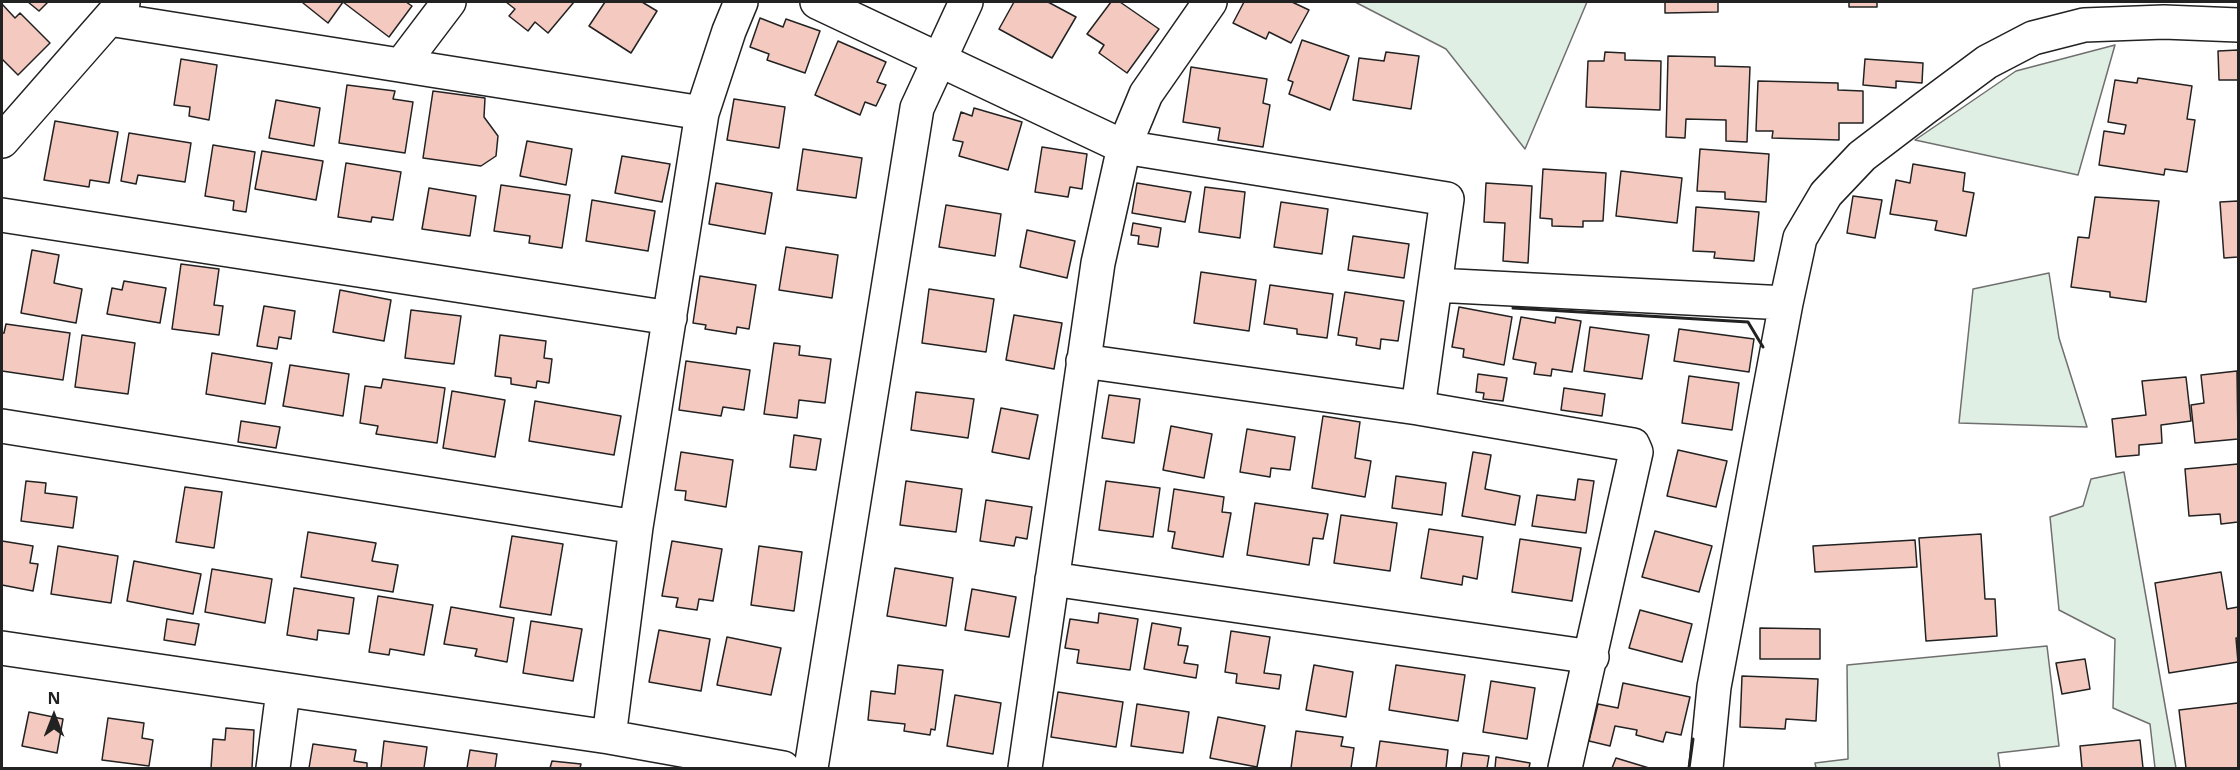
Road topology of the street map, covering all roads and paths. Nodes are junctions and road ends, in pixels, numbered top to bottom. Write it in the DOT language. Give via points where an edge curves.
graph roads {
  1 [pos="449,2"];
  2 [pos="741,2"];
  3 [pos="817,2"];
  4 [pos="966,2"];
  5 [pos="1210,2"];
  6 [pos="116,10"];
  7 [pos="2238,25"];
  8 [pos="939,60"];
  9 [pos="402,64"];
  10 [pos="702,113"];
  11 [pos="2,141"];
  12 [pos="1124,147"];
  13 [pos="2,215"];
  14 [pos="1435,285"];
  15 [pos="1786,303"];
  16 [pos="670,318"];
  17 [pos="1083,361"];
  18 [pos="1418,408"];
  19 [pos="2,426"];
  20 [pos="636,526"];
  21 [pos="1052,579"];
  22 [pos="2,648"];
  23 [pos="1592,657"];
  24 [pos="283,691"];
  25 [pos="609,737"];
  26 [pos="273,768"];
  27 [pos="783,768"];
  28 [pos="811,768"];
  29 [pos="1025,768"];
  30 [pos="1565,768"];
  31 [pos="1706,768"];
  1 -- 9 [label="street"];
  2 -- 10 [label="street"];
  3 -- 8 [label="street"];
  4 -- 8 [label="street"];
  5 -- 12 [label="street" via="1146,94"];
  6 -- 9 [label="street"];
  6 -- 11 [label="street"];
  7 -- 15 [label="street" via="2084,25 2032,38 1987,62 1862,156 1826,194 1800,238"];
  8 -- 12 [label="street"];
  8 -- 28 [label="street" via="917,108"];
  9 -- 10 [label="street"];
  10 -- 16 [label="street"];
  12 -- 14 [label="street" via="1447,199"];
  12 -- 17 [label="street" via="1098,263"];
  13 -- 16 [label="street"];
  14 -- 15 [label="street"];
  14 -- 18 [label="street"];
  15 -- 31 [label="street" via="1714,687"];
  16 -- 20 [label="street"];
  17 -- 18 [label="street"];
  17 -- 21 [label="street"];
  18 -- 23 [label="street" via="1633,445 1636,452"];
  19 -- 20 [label="street"];
  20 -- 25 [label="street"];
  21 -- 23 [label="street"];
  21 -- 29 [label="street"];
  22 -- 24 [label="street"];
  23 -- 30 [label="street"];
  24 -- 25 [label="street"];
  24 -- 26 [label="street"];
  25 -- 27 [label="street"];
}
